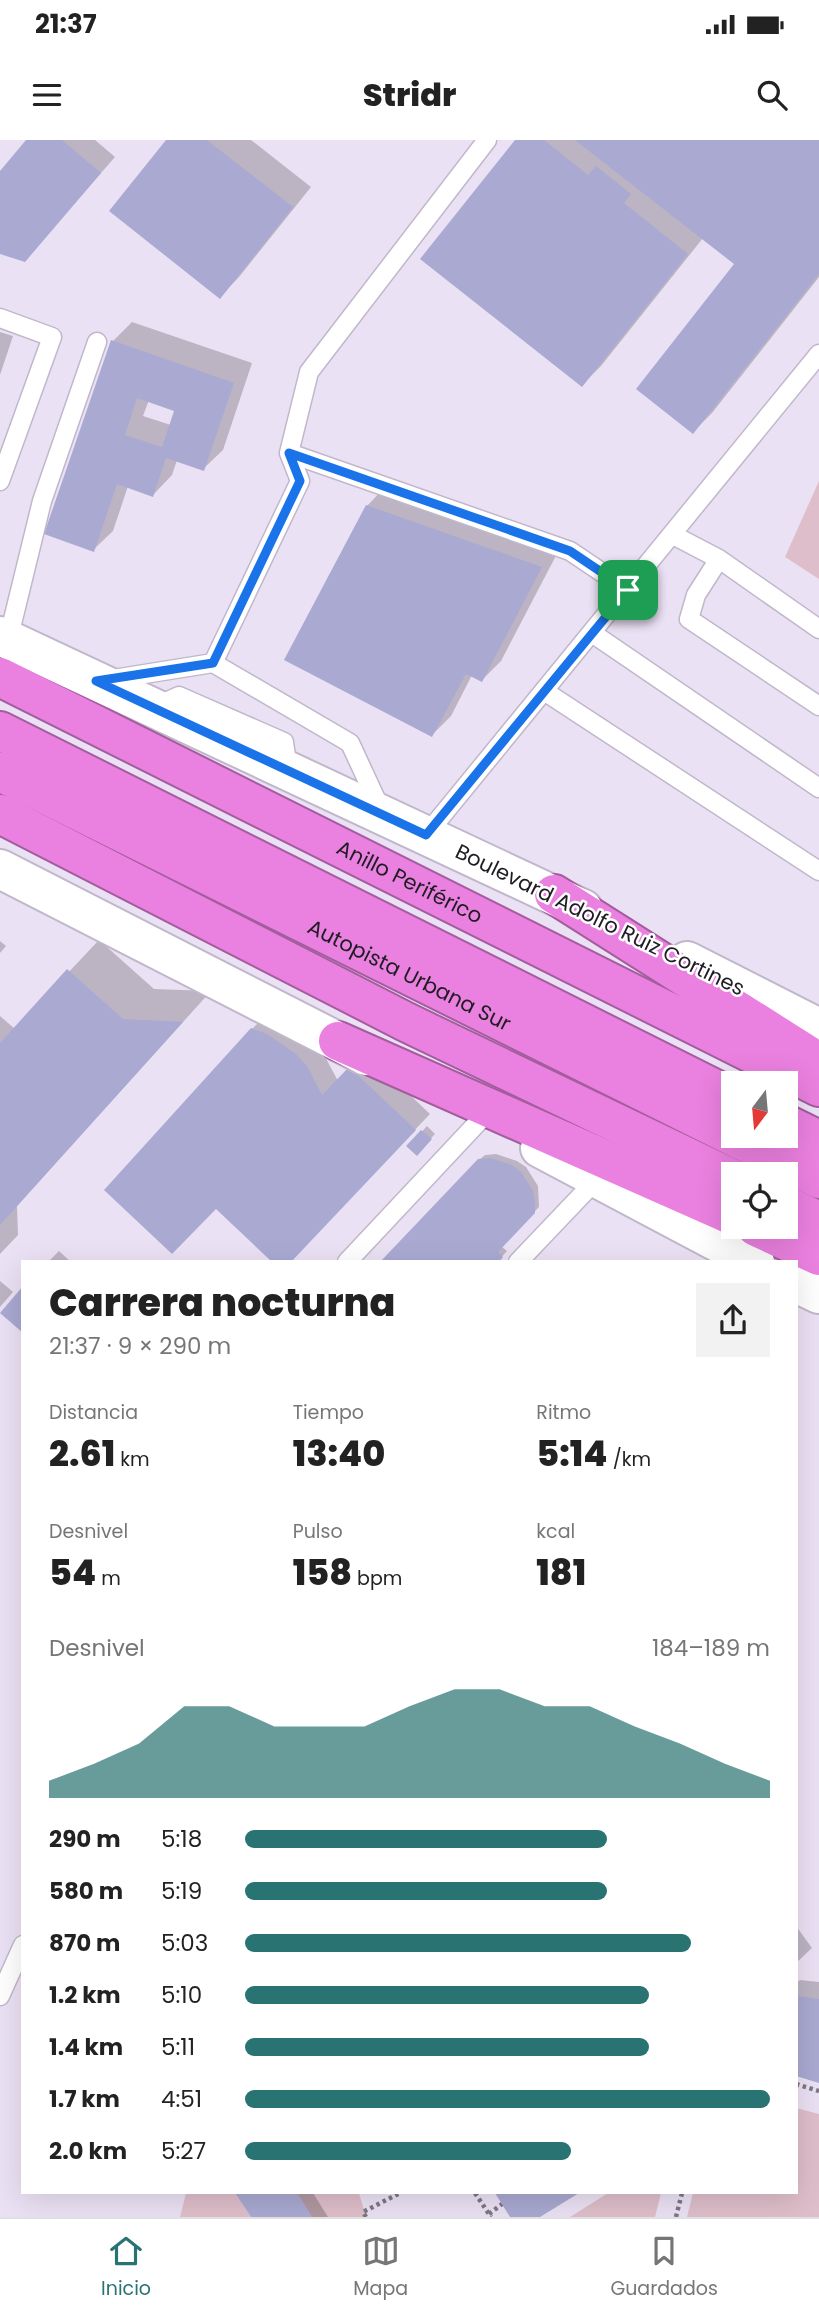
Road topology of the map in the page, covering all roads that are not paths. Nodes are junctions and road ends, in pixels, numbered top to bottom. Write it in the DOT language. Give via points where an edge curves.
graph roads {
  1 [pos="487,140"];
  2 [pos="0,318"];
  3 [pos="97,342"];
  4 [pos="819,354"];
  5 [pos="289,453"];
  6 [pos="0,481"];
  7 [pos="673,535"];
  8 [pos="719,559"];
  9 [pos="628,590"];
  10 [pos="819,629"];
  11 [pos="592,633"];
  12 [pos="4,638"];
  13 [pos="213,663"];
  14 [pos="0,677"];
  15 [pos="96,681"];
  16 [pos="544,691"];
  17 [pos="819,706"];
  18 [pos="0,731"];
  19 [pos="0,772"];
  20 [pos="819,788"];
  21 [pos="0,814"];
  22 [pos="383,815"];
  23 [pos="426,835"];
  24 [pos="0,869"];
  25 [pos="819,872"];
  26 [pos="554,894"];
  27 [pos="406,1022"];
  28 [pos="338,1041"];
  29 [pos="818,1059"];
  30 [pos="721,1092"];
  31 [pos="482,1118"];
  32 [pos="798,1130"];
  33 [pos="819,1140"];
  34 [pos="592,1163"];
  35 [pos="721,1173"];
  36 [pos="819,1179"];
  37 [pos="721,1211"];
  38 [pos="798,1211"];
  39 [pos="388,1218"];
  40 [pos="819,1221"];
  41 [pos="782,1239"];
  42 [pos="819,1256"];
  43 [pos="349,1260"];
  44 [pos="365,1260"];
  45 [pos="519,1260"];
  46 [pos="752,1260"];
  47 [pos="798,1284"];
  48 [pos="819,1294"];
  49 [pos="21,1949"];
  50 [pos="0,1996"];
  1 -- 5 [label="lane" via="309,372"];
  2 -- 6 [label="lane" via="52,337"];
  3 -- 12 [label="lane" via="42,500 27,573"];
  4 -- 7 [label="lane"];
  5 -- 9 [label="lane" via="570,551"];
  5 -- 13 [label="lane" via="300,481"];
  7 -- 8 [label="lane"];
  7 -- 9 [label="lane"];
  8 -- 10 [label="lane"];
  8 -- 17 [label="lane" via="696,595 688,619"];
  9 -- 11 [label="lane"];
  11 -- 16 [label="lane"];
  11 -- 20 [label="lane"];
  12 -- 15 [label="main road, Boulevard Adolfo Ruiz Cortines"];
  13 -- 15 [label="lane"];
  13 -- 22 [label="lane" via="350,743"];
  14 -- 29 [label="highway, Anillo Periférico"];
  15 -- 22 [label="main road, Boulevard Adolfo Ruiz Cortines"];
  16 -- 23 [label="lane"];
  16 -- 25 [label="lane"];
  18 -- 30 [label="highway, Autopista Urbana Sur"];
  19 -- 36 [label="highway, Autopista Urbana Sur"];
  21 -- 27 [label="highway"];
  22 -- 23 [label="main road, Boulevard Adolfo Ruiz Cortines"];
  23 -- 26 [label="main road, Boulevard Adolfo Ruiz Cortines"];
  24 -- 28 [label="main road"];
  26 -- 29 [label="highway"];
  27 -- 34 [label="highway"];
  27 -- 35 [label="highway"];
  28 -- 31 [label="main road"];
  28 -- 34 [label="highway"];
  31 -- 34 [label="main road"];
  31 -- 39 [label="lane"];
  32 -- 33 [label="highway"];
  34 -- 37 [label="highway"];
  34 -- 45 [label="lane"];
  34 -- 46 [label="main road"];
  38 -- 40 [label="highway"];
  39 -- 43 [label="lane"];
  39 -- 44 [label="lane"];
  41 -- 42 [label="highway"];
  47 -- 48 [label="main road"];
  49 -- 50 [label="lane"];
}
